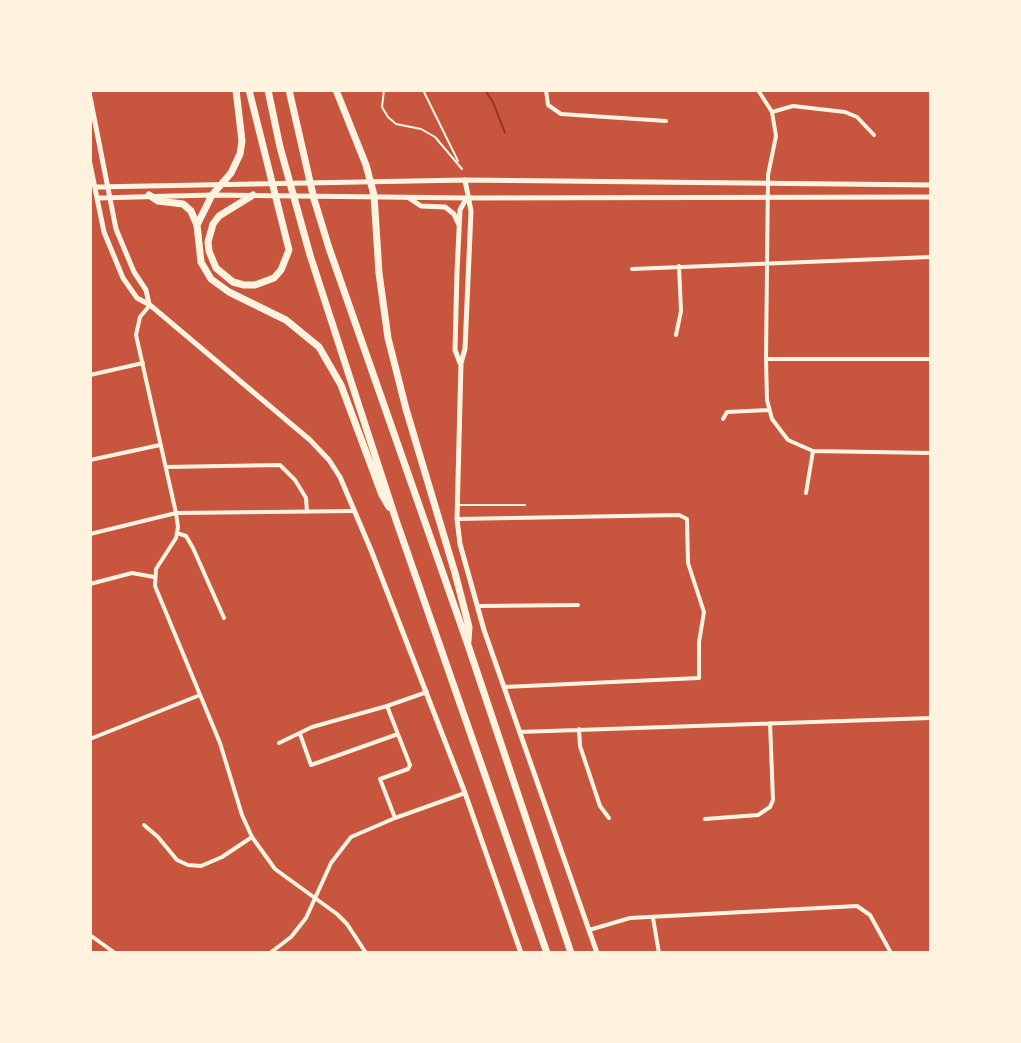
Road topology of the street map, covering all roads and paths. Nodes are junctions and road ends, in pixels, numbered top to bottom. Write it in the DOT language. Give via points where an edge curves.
graph roads {
  1 [pos="236,90"];
  2 [pos="249,90"];
  3 [pos="268,90"];
  4 [pos="289,90"];
  5 [pos="336,90"];
  6 [pos="384,90"];
  7 [pos="423,90"];
  8 [pos="546,90"];
  9 [pos="758,90"];
  10 [pos="90,97"];
  11 [pos="772,112"];
  12 [pos="666,121"];
  13 [pos="874,135"];
  14 [pos="90,164"];
  15 [pos="462,169"];
  16 [pos="465,180"];
  17 [pos="370,182"];
  18 [pos="768,183"];
  19 [pos="220,184"];
  20 [pos="108,185"];
  21 [pos="931,185"];
  22 [pos="92,187"];
  23 [pos="149,195"];
  24 [pos="212,195"];
  25 [pos="253,195"];
  26 [pos="374,195"];
  27 [pos="110,197"];
  28 [pos="408,197"];
  29 [pos="768,197"];
  30 [pos="931,197"];
  31 [pos="98,198"];
  32 [pos="467,198"];
  33 [pos="90,199"];
  34 [pos="197,225"];
  35 [pos="460,227"];
  36 [pos="931,257"];
  37 [pos="768,262"];
  38 [pos="679,266"];
  39 [pos="632,269"];
  40 [pos="150,305"];
  41 [pos="676,335"];
  42 [pos="766,359"];
  43 [pos="931,359"];
  44 [pos="143,363"];
  45 [pos="461,363"];
  46 [pos="90,375"];
  47 [pos="768,410"];
  48 [pos="723,419"];
  49 [pos="160,445"];
  50 [pos="813,451"];
  51 [pos="931,453"];
  52 [pos="90,460"];
  53 [pos="165,467"];
  54 [pos="806,493"];
  55 [pos="525,505"];
  56 [pos="457,506"];
  57 [pos="355,511"];
  58 [pos="307,512"];
  59 [pos="176,513"];
  60 [pos="457,519"];
  61 [pos="396,520"];
  62 [pos="177,533"];
  63 [pos="90,534"];
  64 [pos="154,577"];
  65 [pos="90,584"];
  66 [pos="578,605"];
  67 [pos="476,607"];
  68 [pos="224,618"];
  69 [pos="468,645"];
  70 [pos="504,687"];
  71 [pos="427,692"];
  72 [pos="200,695"];
  73 [pos="387,706"];
  74 [pos="931,718"];
  75 [pos="770,723"];
  76 [pos="579,729"];
  77 [pos="519,732"];
  78 [pos="299,733"];
  79 [pos="398,734"];
  80 [pos="90,739"];
  81 [pos="279,743"];
  82 [pos="465,793"];
  83 [pos="395,818"];
  84 [pos="609,818"];
  85 [pos="705,819"];
  86 [pos="144,825"];
  87 [pos="252,837"];
  88 [pos="315,899"];
  89 [pos="653,918"];
  90 [pos="589,930"];
  91 [pos="90,935"];
  92 [pos="115,953"];
  93 [pos="270,953"];
  94 [pos="366,953"];
  95 [pos="521,953"];
  96 [pos="547,953"];
  97 [pos="571,953"];
  98 [pos="597,953"];
  99 [pos="659,953"];
  100 [pos="891,953"];
  1 -- 19 [label="highway" via="240,154"];
  2 -- 25 [label="highway" via="289,250 274,278 255,285 223,276 211,260 208,242 213,224 227,209"];
  3 -- 61 [label="highway" via="294,204"];
  4 -- 69 [label="highway" via="329,248"];
  5 -- 17 [label="highway"];
  6 -- 15 [label="lane" via="382,107 388,117 435,137"];
  7 -- 15 [label="lane"];
  8 -- 12 [label="street" via="548,105 561,114"];
  9 -- 11 [label="street"];
  10 -- 20 [label="main road"];
  11 -- 13 [label="street" via="793,106 845,112"];
  11 -- 18 [label="street" via="776,136"];
  14 -- 22 [label="main road"];
  15 -- 16 [label="lane"];
  16 -- 17 [label="main road"];
  16 -- 18 [label="main road"];
  16 -- 32 [label="main road"];
  17 -- 19 [label="main road"];
  17 -- 26 [label="highway"];
  18 -- 21 [label="main road"];
  18 -- 29 [label="street"];
  19 -- 20 [label="main road"];
  19 -- 24 [label="highway"];
  20 -- 22 [label="main road"];
  20 -- 27 [label="main road"];
  22 -- 31 [label="main road"];
  23 -- 24 [label="main road"];
  23 -- 27 [label="main road"];
  23 -- 34 [label="highway" via="183,204"];
  24 -- 25 [label="main road"];
  24 -- 34 [label="highway"];
  25 -- 26 [label="main road"];
  26 -- 28 [label="main road"];
  26 -- 69 [label="highway" via="388,338 469,627"];
  27 -- 31 [label="main road"];
  27 -- 40 [label="main road" via="119,237"];
  28 -- 32 [label="main road"];
  28 -- 35 [label="main road" via="421,206 445,207"];
  29 -- 30 [label="main road"];
  29 -- 32 [label="main road"];
  29 -- 37 [label="street"];
  31 -- 33 [label="street"];
  31 -- 40 [label="main road" via="104,232 123,278 137,298"];
  32 -- 35 [label="main road"];
  32 -- 45 [label="main road" via="471,211"];
  34 -- 61 [label="highway" via="201,262 211,279 299,329 327,358"];
  35 -- 45 [label="main road" via="455,350"];
  36 -- 37 [label="street"];
  37 -- 38 [label="street"];
  37 -- 42 [label="street"];
  38 -- 39 [label="street"];
  38 -- 41 [label="street"];
  40 -- 44 [label="street" via="136,330"];
  40 -- 57 [label="main road" via="310,440 334,468"];
  42 -- 43 [label="street"];
  42 -- 47 [label="street"];
  44 -- 46 [label="street"];
  44 -- 49 [label="street"];
  45 -- 56 [label="main road"];
  47 -- 48 [label="street" via="727,412"];
  47 -- 50 [label="street" via="784,436"];
  49 -- 52 [label="street"];
  49 -- 53 [label="street"];
  50 -- 51 [label="street"];
  50 -- 54 [label="street"];
  53 -- 58 [label="street" via="280,465 306,498"];
  53 -- 59 [label="street"];
  55 -- 56 [label="lane"];
  56 -- 60 [label="main road"];
  57 -- 58 [label="street"];
  57 -- 71 [label="main road"];
  58 -- 59 [label="street"];
  59 -- 62 [label="street"];
  59 -- 63 [label="street"];
  60 -- 67 [label="main road"];
  60 -- 70 [label="street" via="687,519 688,563 704,612 699,678"];
  61 -- 96 [label="highway"];
  62 -- 64 [label="street"];
  62 -- 68 [label="street" via="193,548"];
  64 -- 65 [label="street" via="132,573"];
  64 -- 72 [label="street" via="157,597"];
  66 -- 67 [label="street"];
  67 -- 70 [label="main road"];
  69 -- 97 [label="highway"];
  70 -- 77 [label="main road"];
  71 -- 73 [label="street"];
  71 -- 82 [label="main road"];
  72 -- 80 [label="street"];
  72 -- 87 [label="street"];
  73 -- 78 [label="street"];
  73 -- 79 [label="street"];
  74 -- 75 [label="street"];
  75 -- 76 [label="street"];
  75 -- 85 [label="street" via="770,807 758,815"];
  76 -- 77 [label="street"];
  76 -- 84 [label="street" via="595,792"];
  77 -- 90 [label="main road"];
  78 -- 79 [label="street" via="311,765"];
  78 -- 81 [label="street"];
  79 -- 83 [label="street" via="410,767 379,782"];
  82 -- 83 [label="street"];
  82 -- 95 [label="main road"];
  83 -- 88 [label="street" via="351,837 331,863"];
  86 -- 87 [label="street" via="188,865 222,857"];
  87 -- 88 [label="street" via="275,869"];
  88 -- 93 [label="street" via="291,937"];
  88 -- 94 [label="street" via="347,924"];
  89 -- 90 [label="street" via="615,920"];
  89 -- 99 [label="street"];
  89 -- 100 [label="street" via="857,906 870,915"];
  90 -- 98 [label="main road"];
  91 -- 92 [label="street"];
}
